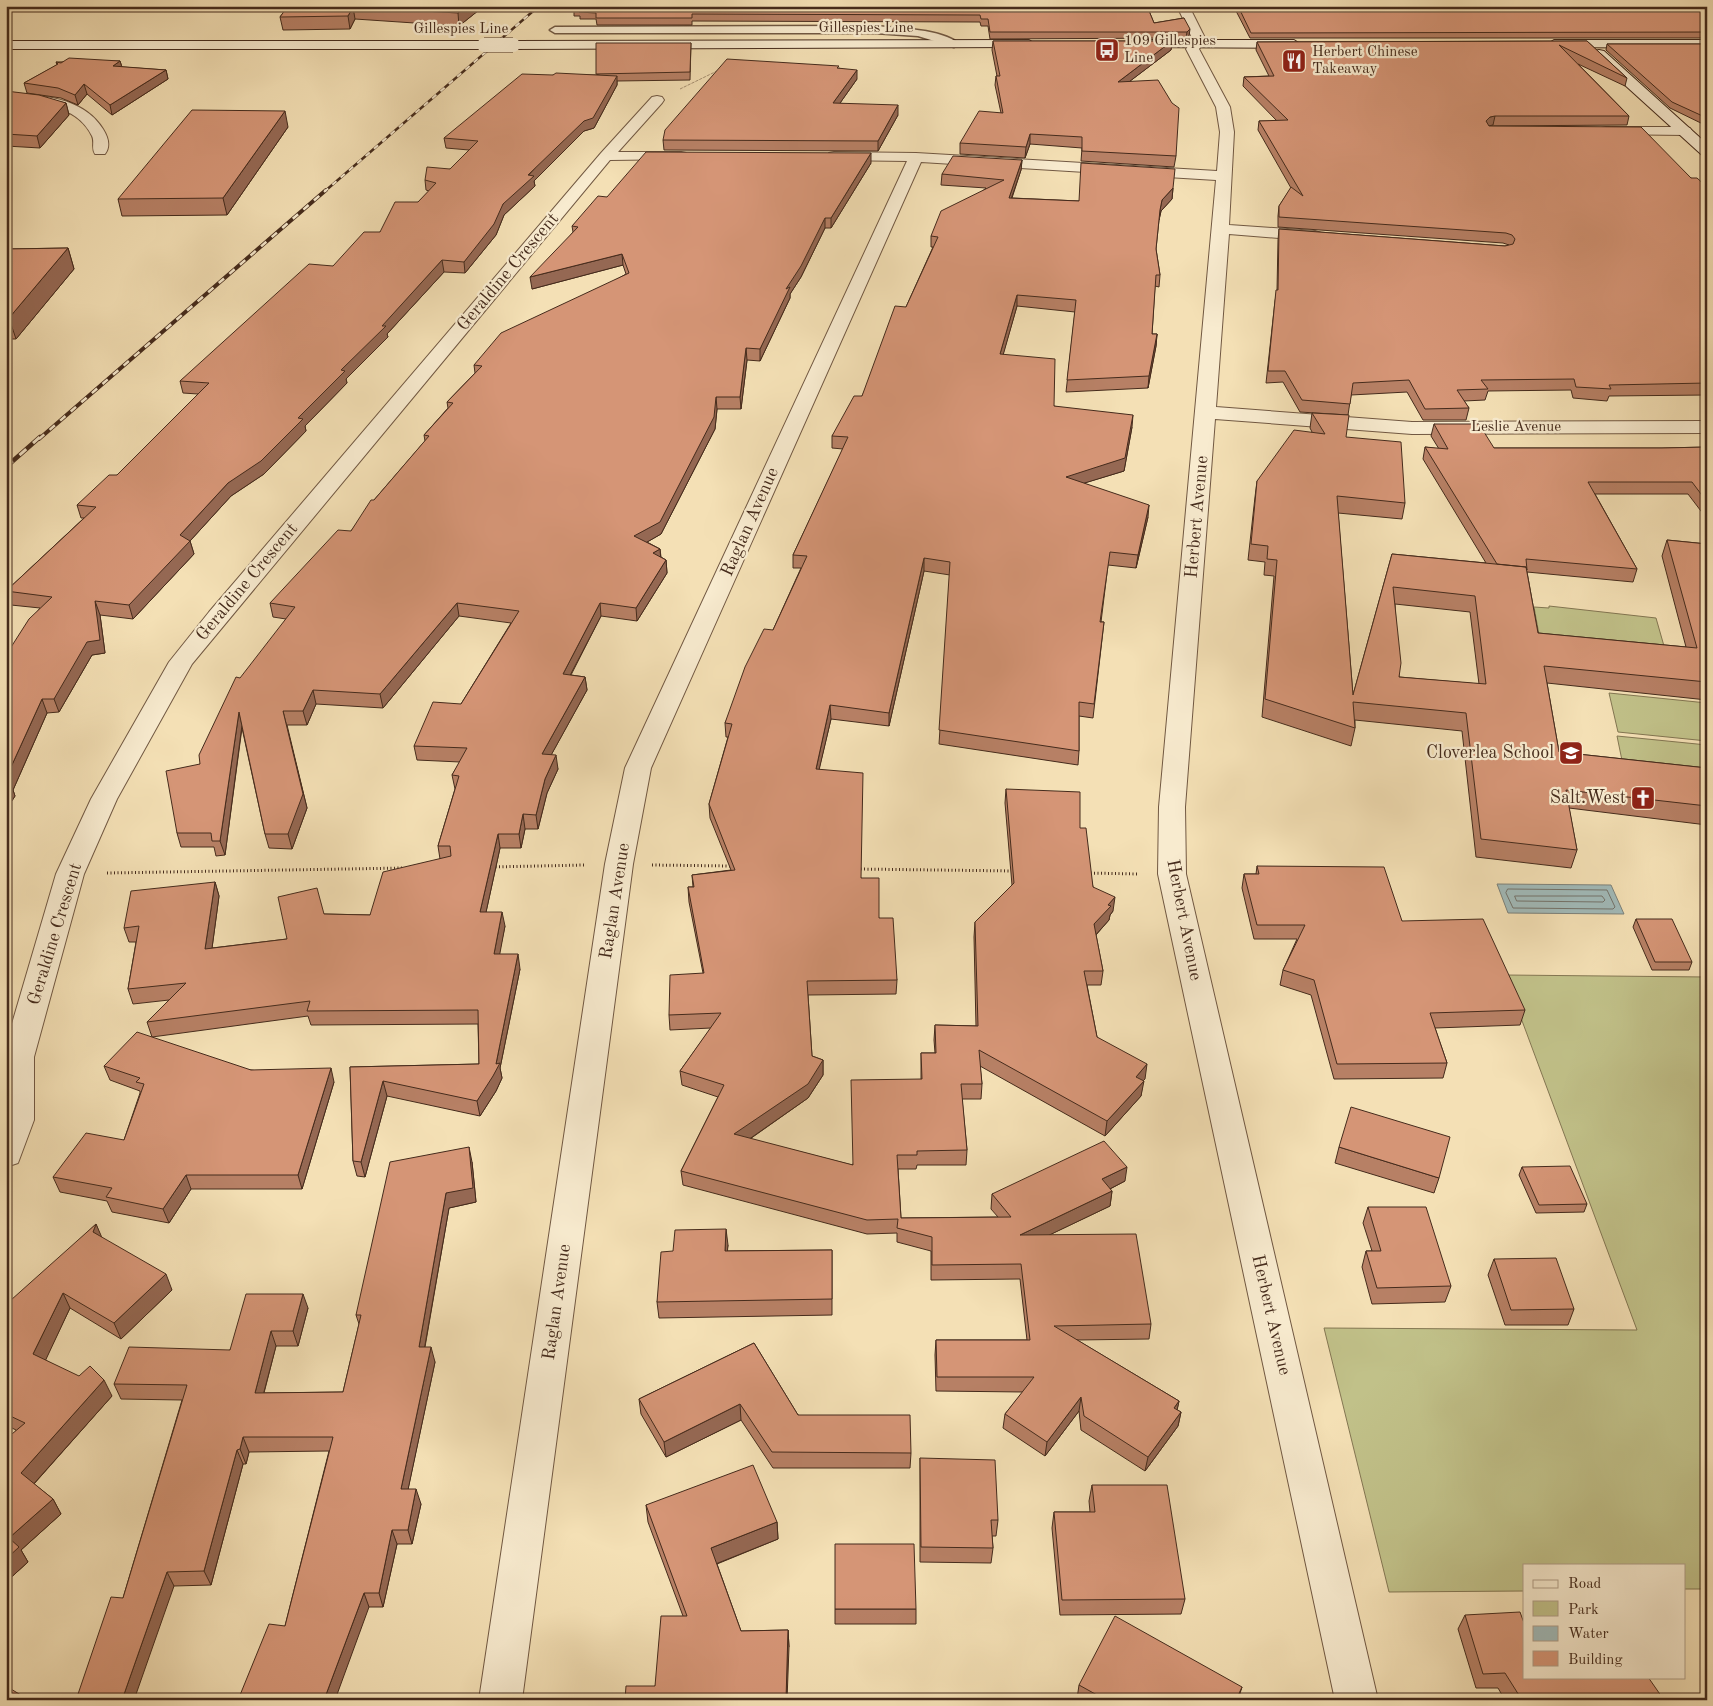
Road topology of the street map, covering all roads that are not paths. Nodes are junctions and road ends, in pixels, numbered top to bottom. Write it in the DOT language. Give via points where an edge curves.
graph roads {
  1 [pos="1183,6"];
  2 [pos="555,30"];
  3 [pos="954,44"];
  4 [pos="1041,44"];
  5 [pos="1119,44"];
  6 [pos="1197,44"];
  7 [pos="1306,44"];
  8 [pos="1540,44"];
  9 [pos="1589,44"];
  10 [pos="1707,44"];
  11 [pos="6,46"];
  12 [pos="6,97"];
  13 [pos="657,100"];
  14 [pos="1588,131"];
  15 [pos="1685,131"];
  16 [pos="100,151"];
  17 [pos="1707,152"];
  18 [pos="606,156"];
  19 [pos="700,156"];
  20 [pos="818,156"];
  21 [pos="916,156"];
  22 [pos="1224,176"];
  23 [pos="1221,229"];
  24 [pos="1328,237"];
  25 [pos="1206,412"];
  26 [pos="1707,427"];
  27 [pos="12,1058"];
  28 [pos="6,1154"];
  29 [pos="500,1700"];
  30 [pos="1358,1700"];
  1 -- 6 [label="street" via="1200,40"];
  2 -- 3 [label="lane" via="864,30 940,37"];
  3 -- 4 [label="street, Gillespies Line"];
  3 -- 11 [label="street, Gillespies Line, bridge"];
  5 -- 6 [label="street"];
  6 -- 7 [label="street"];
  6 -- 22 [label="street, Herbert Avenue" via="1192,49 1223,107 1227,132"];
  8 -- 9 [label="street"];
  9 -- 10 [label="street"];
  9 -- 15 [label="street"];
  12 -- 16 [label="street" via="50,101 74,109 91,122 101,138"];
  13 -- 18 [label="street, Geraldine Crescent"];
  14 -- 15 [label="street"];
  15 -- 17 [label="street"];
  18 -- 19 [label="street"];
  18 -- 27 [label="street, Geraldine Crescent" via="181,662 104,799 70,874"];
  20 -- 21 [label="street"];
  21 -- 22 [label="street"];
  21 -- 29 [label="street, Raglan Avenue" via="638,768 619,864"];
  22 -- 23 [label="street, Herbert Avenue"];
  23 -- 24 [label="street"];
  23 -- 25 [label="street, Herbert Avenue"];
  25 -- 26 [label="street, Leslie Avenue" via="1412,428"];
  25 -- 30 [label="street, Herbert Avenue" via="1172,807 1172,874"];
  27 -- 28 [label="street, Geraldine Crescent" via="18,1120"];
}
